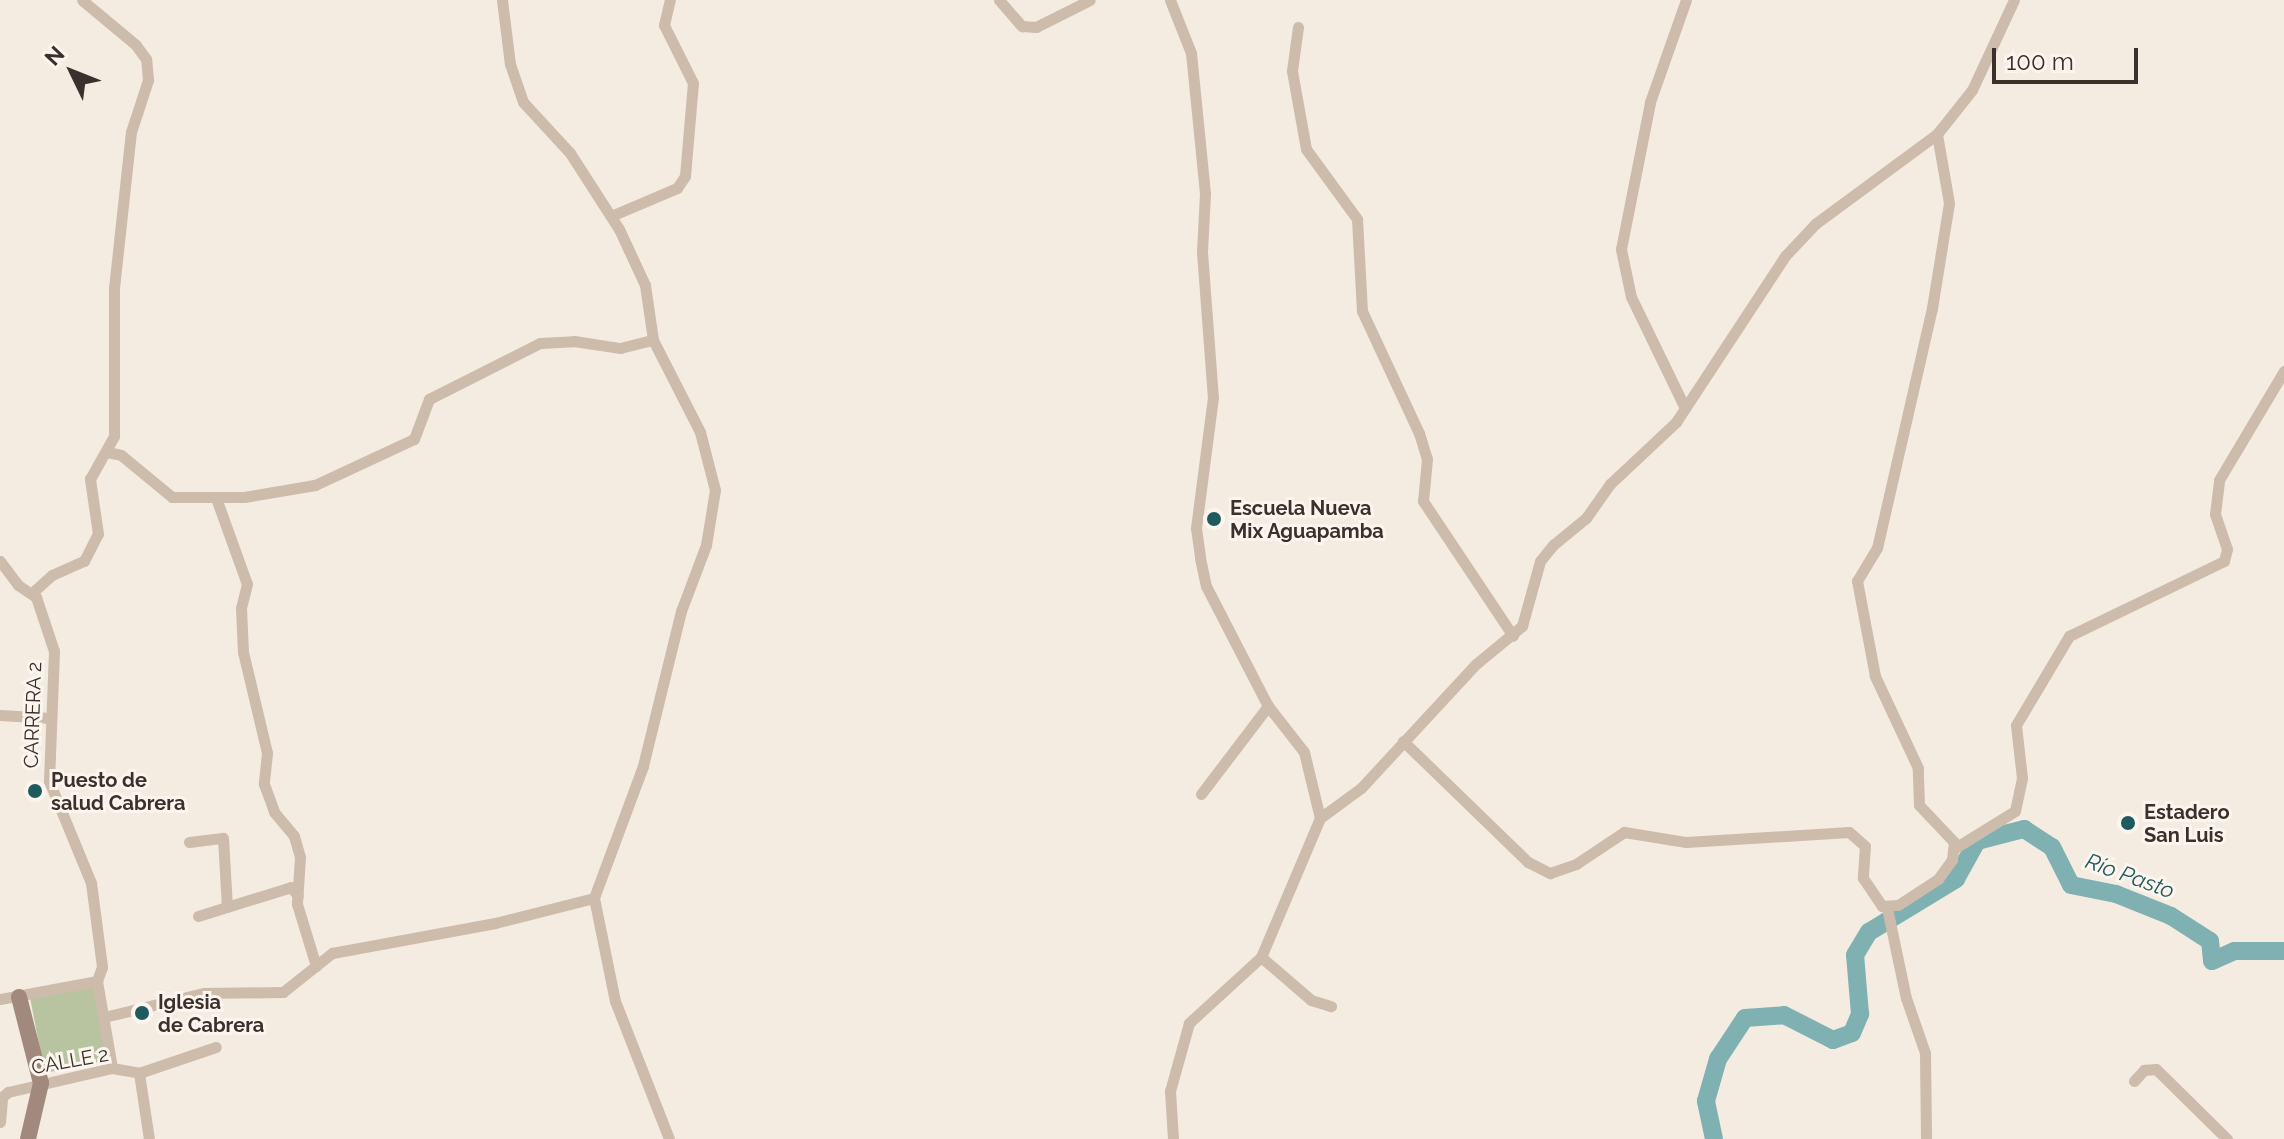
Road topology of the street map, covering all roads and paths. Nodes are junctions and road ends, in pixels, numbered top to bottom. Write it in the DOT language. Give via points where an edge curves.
graph roads {
  1 [pos="82,0"];
  2 [pos="502,0"];
  3 [pos="670,0"];
  4 [pos="999,0"];
  5 [pos="1090,0"];
  6 [pos="1170,0"];
  7 [pos="1686,0"];
  8 [pos="2014,0"];
  9 [pos="1298,27"];
  10 [pos="1937,134"];
  11 [pos="611,216"];
  12 [pos="653,340"];
  13 [pos="2284,371"];
  14 [pos="1684,406"];
  15 [pos="107,452"];
  16 [pos="216,498"];
  17 [pos="0,561"];
  18 [pos="33,592"];
  19 [pos="1513,636"];
  20 [pos="1268,706"];
  21 [pos="0,715"];
  22 [pos="51,718"];
  23 [pos="1403,741"];
  24 [pos="1201,794"];
  25 [pos="1320,818"];
  26 [pos="189,842"];
  27 [pos="1955,848"];
  28 [pos="298,896"];
  29 [pos="594,898"];
  30 [pos="227,907"];
  31 [pos="1889,912"];
  32 [pos="198,916"];
  33 [pos="1261,957"];
  34 [pos="316,966"];
  35 [pos="97,981"];
  36 [pos="19,997"];
  37 [pos="0,999"];
  38 [pos="1331,1006"];
  39 [pos="104,1017"];
  40 [pos="216,1047"];
  41 [pos="112,1068"];
  42 [pos="139,1073"];
  43 [pos="2134,1081"];
  44 [pos="41,1083"];
  45 [pos="0,1122"];
  46 [pos="28,1139"];
  47 [pos="149,1139"];
  48 [pos="669,1139"];
  49 [pos="1173,1139"];
  50 [pos="1926,1139"];
  51 [pos="2227,1139"];
  1 -- 15 [label="street" via="129,38 148,70 128,149 112,322 118,380 114,436"];
  2 -- 11 [label="street" via="510,64 523,102 570,153"];
  3 -- 11 [label="street" via="664,25 693,83 685,176 677,188"];
  4 -- 5 [label="street" via="1022,26 1036,27"];
  6 -- 20 [label="street" via="1191,53 1205,194 1202,252 1213,397 1196,528 1200,558 1206,586"];
  7 -- 14 [label="street" via="1650,102 1621,249 1631,297"];
  8 -- 10 [label="street" via="1972,90"];
  9 -- 19 [label="street" via="1292,71 1306,149 1357,219 1365,326 1419,433 1427,459 1423,501"];
  10 -- 14 [label="street" via="1815,224 1785,256"];
  10 -- 27 [label="street" via="1949,203 1940,264 1877,548 1857,581 1857,594 1875,676 1918,768 1919,805"];
  11 -- 12 [label="street" via="645,285"];
  12 -- 16 [label="street" via="620,348 574,341 540,343 429,399 420,435 358,470 315,485"];
  12 -- 29 [label="street" via="700,432 715,490 709,534 681,611 643,766"];
  13 -- 27 [label="street" via="2219,480 2215,514 2227,549 2224,561 2069,636 2016,725 2022,778 2015,811"];
  14 -- 19 [label="street" via="1663,436 1630,463 1586,518 1540,561 1528,610"];
  15 -- 16 [label="street" via="121,455 165,495"];
  15 -- 18 [label="street" via="90,479 98,534 94,546 84,561 52,575"];
  16 -- 28 [label="street" via="247,584 241,608 243,652 267,753 264,784 300,857"];
  17 -- 18 [label="street, CARRERA 2" via="18,585"];
  18 -- 22 [label="street, CARRERA 2" via="54,651"];
  19 -- 23 [label="street" via="1476,664"];
  20 -- 24 [label="street"];
  20 -- 25 [label="street" via="1304,752"];
  21 -- 22 [label="street"];
  22 -- 35 [label="street, CARRERA 2" via="49,781 91,883 102,967"];
  23 -- 25 [label="street" via="1361,788"];
  23 -- 31 [label="street" via="1539,870 1560,873 1624,832 1686,842 1849,832 1865,846 1866,887"];
  25 -- 33 [label="street"];
  26 -- 30 [label="street" via="223,838"];
  27 -- 31 [label="street" via="1938,879"];
  28 -- 30 [label="street" via="291,887"];
  28 -- 34 [label="street"];
  29 -- 34 [label="street" via="495,923 363,945 332,953"];
  29 -- 48 [label="street" via="615,1001"];
  30 -- 32 [label="street"];
  31 -- 50 [label="street" via="1906,998 1925,1053"];
  33 -- 38 [label="street" via="1311,1000"];
  33 -- 49 [label="street" via="1240,982 1189,1023 1170,1091"];
  34 -- 39 [label="street" via="283,992 204,993"];
  35 -- 36 [label="street"];
  35 -- 39 [label="street, CARRERA 2"];
  36 -- 37 [label="street"];
  36 -- 44 [label="street"];
  39 -- 41 [label="street, CARRERA 2"];
  40 -- 42 [label="street, CALLE 2"];
  41 -- 42 [label="street, CALLE 2"];
  41 -- 44 [label="street, CALLE 2"];
  42 -- 47 [label="street"];
  43 -- 51 [label="street" via="2150,1067 2156,1069"];
  44 -- 45 [label="street, CALLE 2" via="2,1097"];
  44 -- 46 [label="street"];
}
